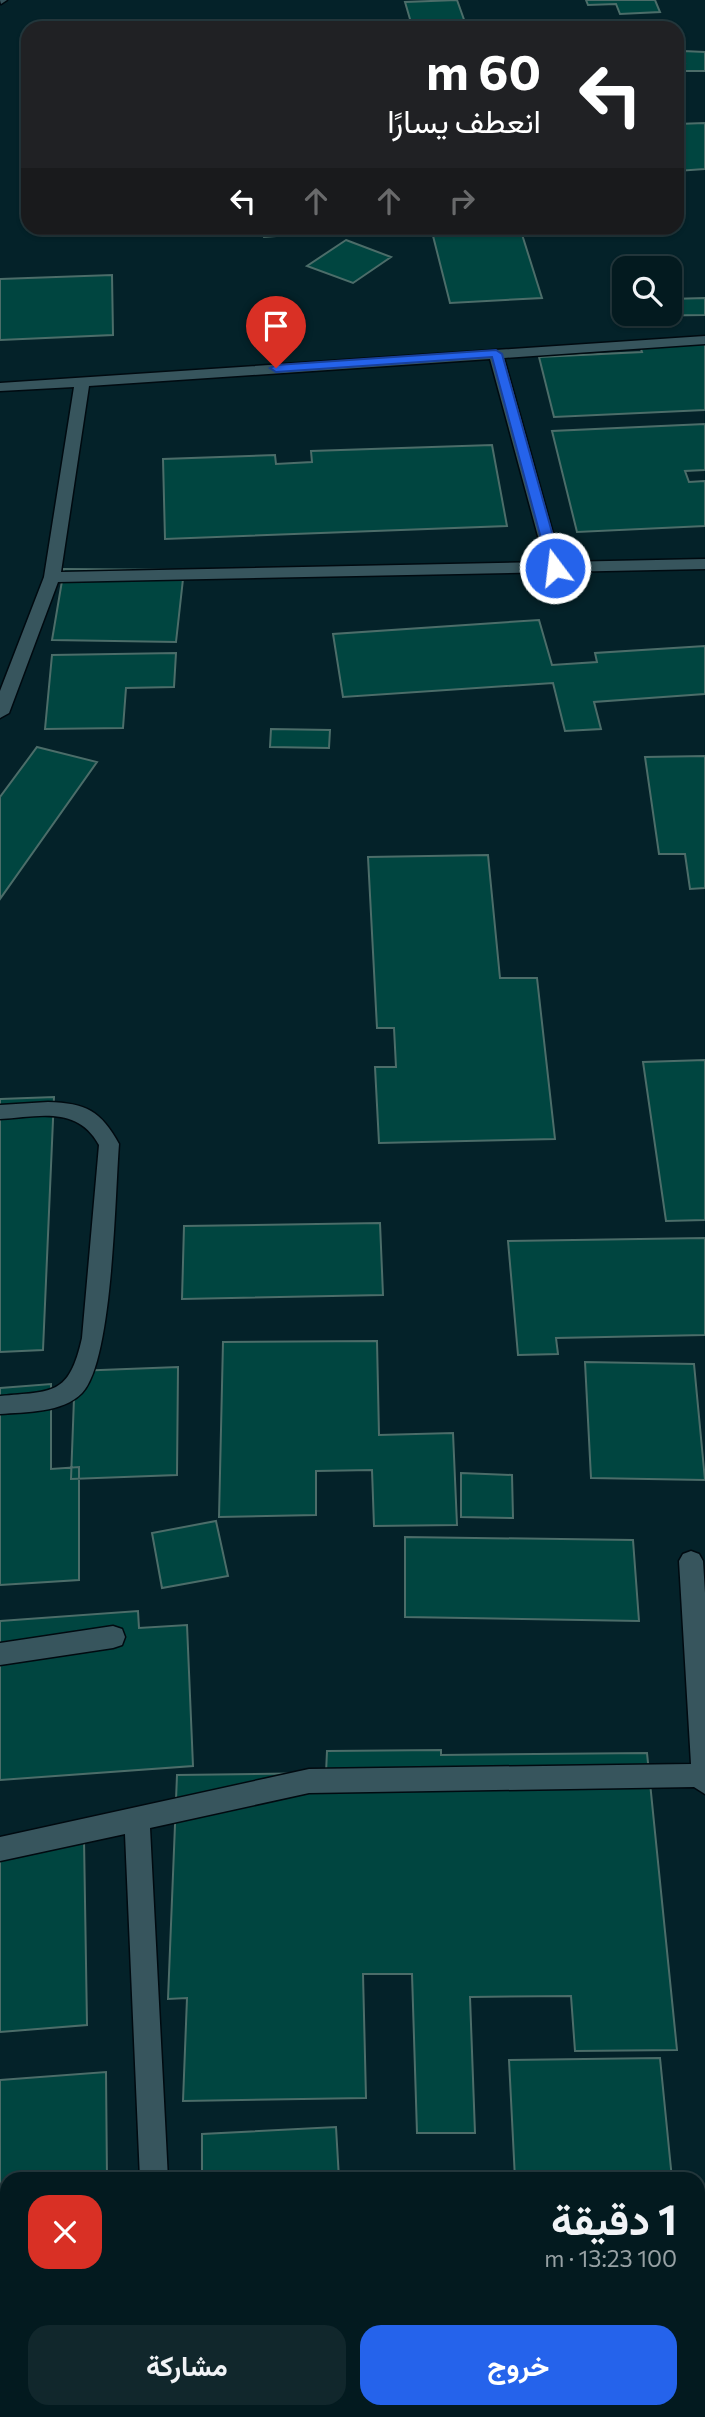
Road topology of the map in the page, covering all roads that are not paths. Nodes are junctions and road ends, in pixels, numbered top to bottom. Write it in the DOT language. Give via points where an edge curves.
graph roads {
  1 [pos="705,340"];
  2 [pos="496,354"];
  3 [pos="82,382"];
  4 [pos="0,387"];
  5 [pos="705,564"];
  6 [pos="555,568"];
  7 [pos="52,577"];
  8 [pos="0,713"];
  9 [pos="0,1112"];
  10 [pos="0,1405"];
  11 [pos="691,1561"];
  12 [pos="113,1637"];
  13 [pos="0,1654"];
  14 [pos="704,1775"];
  15 [pos="705,1782"];
  16 [pos="137,1820"];
  17 [pos="0,1849"];
  18 [pos="154,2172"];
  1 -- 2 [label="street"];
  2 -- 3 [label="street"];
  2 -- 6 [label="street"];
  3 -- 4 [label="street"];
  3 -- 7 [label="street"];
  5 -- 6 [label="street"];
  6 -- 7 [label="street"];
  7 -- 8 [label="street"];
  9 -- 10 [label="street" via="81,1114 95,1122 109,1144 88,1366 81,1382 70,1391 46,1400"];
  11 -- 14 [label="street"];
  12 -- 13 [label="street"];
  14 -- 15 [label="street"];
  14 -- 16 [label="street" via="309,1781"];
  16 -- 17 [label="street"];
  16 -- 18 [label="street"];
}
